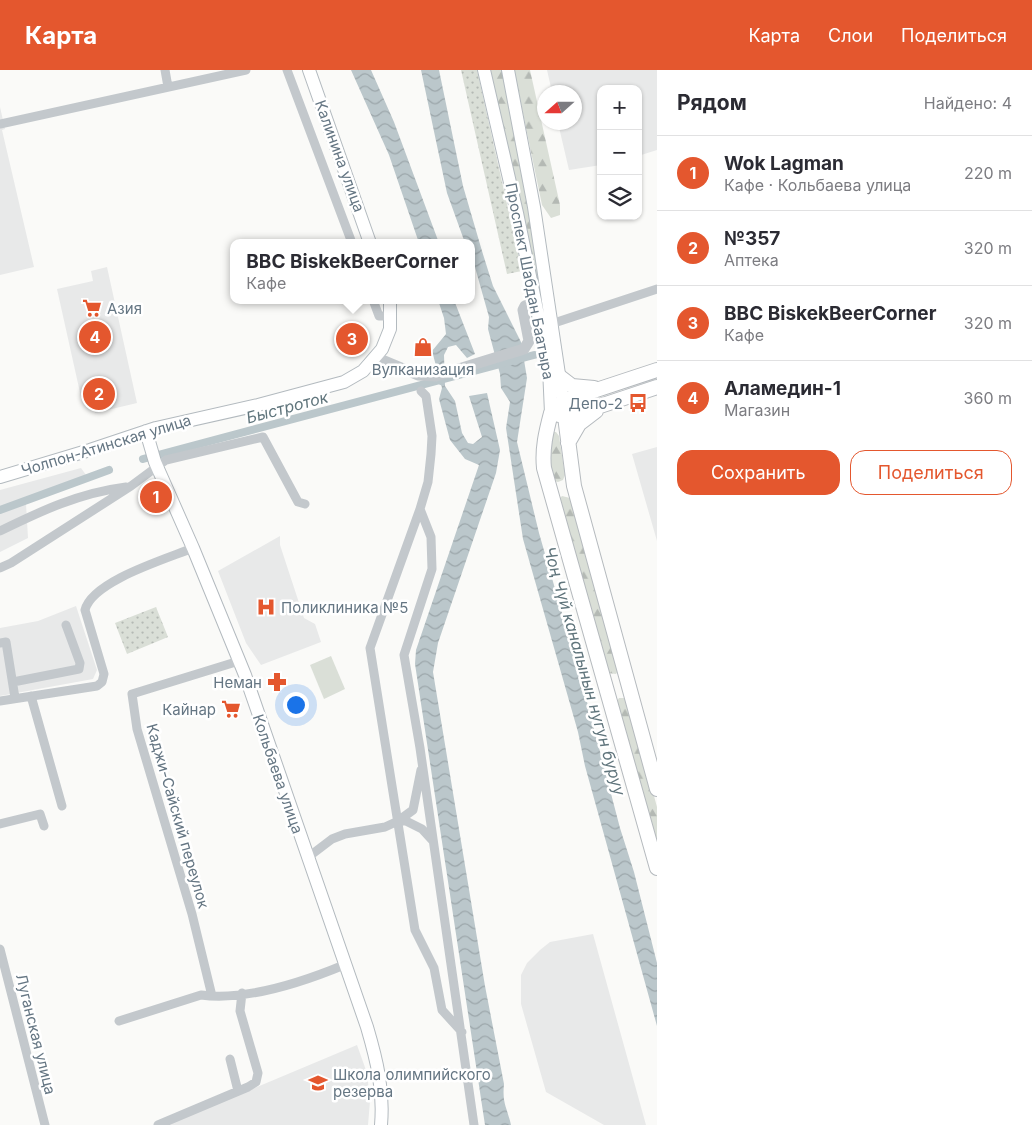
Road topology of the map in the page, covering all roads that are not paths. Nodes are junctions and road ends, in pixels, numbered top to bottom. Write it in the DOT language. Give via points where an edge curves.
graph roads {
  1 [pos="165,70"];
  2 [pos="246,70"];
  3 [pos="287,70"];
  4 [pos="309,70"];
  5 [pos="484,70"];
  6 [pos="508,70"];
  7 [pos="168,87"];
  8 [pos="0,124"];
  9 [pos="350,239"];
  10 [pos="369,239"];
  11 [pos="657,289"];
  12 [pos="536,301"];
  13 [pos="374,304"];
  14 [pos="390,304"];
  15 [pos="391,316"];
  16 [pos="551,324"];
  17 [pos="375,357"];
  18 [pos="657,370"];
  19 [pos="559,376"];
  20 [pos="657,386"];
  21 [pos="602,388"];
  22 [pos="421,391"];
  23 [pos="563,401"];
  24 [pos="606,404"];
  25 [pos="551,413"];
  26 [pos="566,417"];
  27 [pos="146,431"];
  28 [pos="546,432"];
  29 [pos="568,443"];
  30 [pos="156,465"];
  31 [pos="0,477"];
  32 [pos="131,486"];
  33 [pos="574,486"];
  34 [pos="551,493"];
  35 [pos="305,504"];
  36 [pos="420,509"];
  37 [pos="0,531"];
  38 [pos="193,548"];
  39 [pos="0,568"];
  40 [pos="66,625"];
  41 [pos="0,643"];
  42 [pos="239,661"];
  43 [pos="13,682"];
  44 [pos="628,685"];
  45 [pos="607,691"];
  46 [pos="31,696"];
  47 [pos="15,698"];
  48 [pos="0,701"];
  49 [pos="422,763"];
  50 [pos="657,789"];
  51 [pos="62,806"];
  52 [pos="398,821"];
  53 [pos="0,824"];
  54 [pos="44,826"];
  55 [pos="434,841"];
  56 [pos="655,850"];
  57 [pos="307,858"];
  58 [pos="657,868"];
  59 [pos="0,949"];
  60 [pos="344,965"];
  61 [pos="242,993"];
  62 [pos="212,996"];
  63 [pos="119,1021"];
  64 [pos="462,1032"];
  65 [pos="230,1059"];
  66 [pos="238,1091"];
  67 [pos="45,1125"];
  68 [pos="158,1125"];
  69 [pos="381,1125"];
  70 [pos="474,1125"];
  1 -- 7 [label="street"];
  2 -- 7 [label="street"];
  3 -- 9 [label="street"];
  4 -- 10 [label="main road, Калинина улица"];
  5 -- 12 [label="main road, Проспект Шабдан Баатыра"];
  6 -- 16 [label="main road, Проспект Шабдан Баатыра" via="534,207"];
  7 -- 8 [label="street"];
  11 -- 16 [label="street"];
  12 -- 17 [label="street" via="523,310 529,341 524,349 436,376 418,374"];
  12 -- 25 [label="main road, Проспект Шабдан Баатыра" via="549,368"];
  13 -- 15 [label="street" via="378,316"];
  14 -- 15 [label="main road"];
  15 -- 17 [label="main road" via="387,339"];
  16 -- 19 [label="main road, Проспект Шабдан Баатыра"];
  17 -- 27 [label="main road, Чолпон-Атинская улица" via="355,376 332,386"];
  18 -- 21 [label="main road"];
  19 -- 21 [label="main road" via="579,388"];
  19 -- 23 [label="main road, Проспект Шабдан Баатыра"];
  20 -- 24 [label="main road"];
  21 -- 23 [label="main road"];
  22 -- 36 [label="street" via="426,396 432,454"];
  23 -- 25 [label="main road"];
  23 -- 26 [label="main road, Проспект Шабдан Баатыра"];
  24 -- 26 [label="main road"];
  24 -- 29 [label="main road" via="579,424"];
  25 -- 26 [label="main road"];
  25 -- 28 [label="main road, Проспект Шабдан Баатыра"];
  26 -- 29 [label="main road, Проспект Шабдан Баатыра"];
  27 -- 30 [label="main road, Кольбаева улица"];
  27 -- 31 [label="main road, Чолпон-Атинская улица"];
  28 -- 29 [label="main road" via="557,428"];
  28 -- 34 [label="main road, Проспект Шабдан Баатыра" via="543,455"];
  29 -- 33 [label="main road, Проспект Шабдан Баатыра"];
  30 -- 32 [label="street"];
  30 -- 35 [label="street" via="263,437 298,502"];
  30 -- 38 [label="main road, Кольбаева улица"];
  32 -- 37 [label="street" via="43,509"];
  32 -- 39 [label="street"];
  33 -- 34 [label="main road"];
  33 -- 44 [label="main road, Проспект Шабдан Баатыра"];
  34 -- 45 [label="main road, Проспект Шабдан Баатыра"];
  36 -- 49 [label="street" via="430,536 432,569 404,655"];
  36 -- 52 [label="street" via="370,648"];
  38 -- 42 [label="main road, Кольбаева улица"];
  38 -- 46 [label="street" via="120,578 87,602 85,610 104,674 102,682 97,686"];
  40 -- 43 [label="street" via="80,663 79,669"];
  41 -- 43 [label="street" via="6,642"];
  42 -- 57 [label="main road, Кольбаева улица"];
  42 -- 62 [label="street, Каджи-Сайский переулок" via="132,694 137,729 192,914"];
  43 -- 47 [label="street"];
  44 -- 45 [label="main road"];
  44 -- 50 [label="main road, Проспект Шабдан Баатыра"];
  45 -- 56 [label="main road, Проспект Шабдан Баатыра"];
  46 -- 47 [label="street"];
  46 -- 51 [label="street"];
  47 -- 48 [label="street"];
  49 -- 52 [label="street" via="413,810"];
  49 -- 55 [label="street"];
  52 -- 55 [label="street" via="406,821 422,829"];
  52 -- 57 [label="street" via="332,839"];
  52 -- 64 [label="street" via="415,930 434,968 442,1010"];
  53 -- 54 [label="street" via="40,814"];
  55 -- 64 [label="street"];
  56 -- 58 [label="main road, Проспект Шабдан Баатыра"];
  57 -- 60 [label="main road, Кольбаева улица"];
  59 -- 67 [label="street, Луганская улица"];
  60 -- 61 [label="street" via="280,989"];
  60 -- 69 [label="main road, Кольбаева улица" via="379,1070 383,1102"];
  61 -- 62 [label="street"];
  61 -- 66 [label="street" via="240,1011 258,1074 254,1084"];
  62 -- 63 [label="street" via="201,995"];
  64 -- 70 [label="street"];
  65 -- 66 [label="street"];
  66 -- 68 [label="street"];
}
